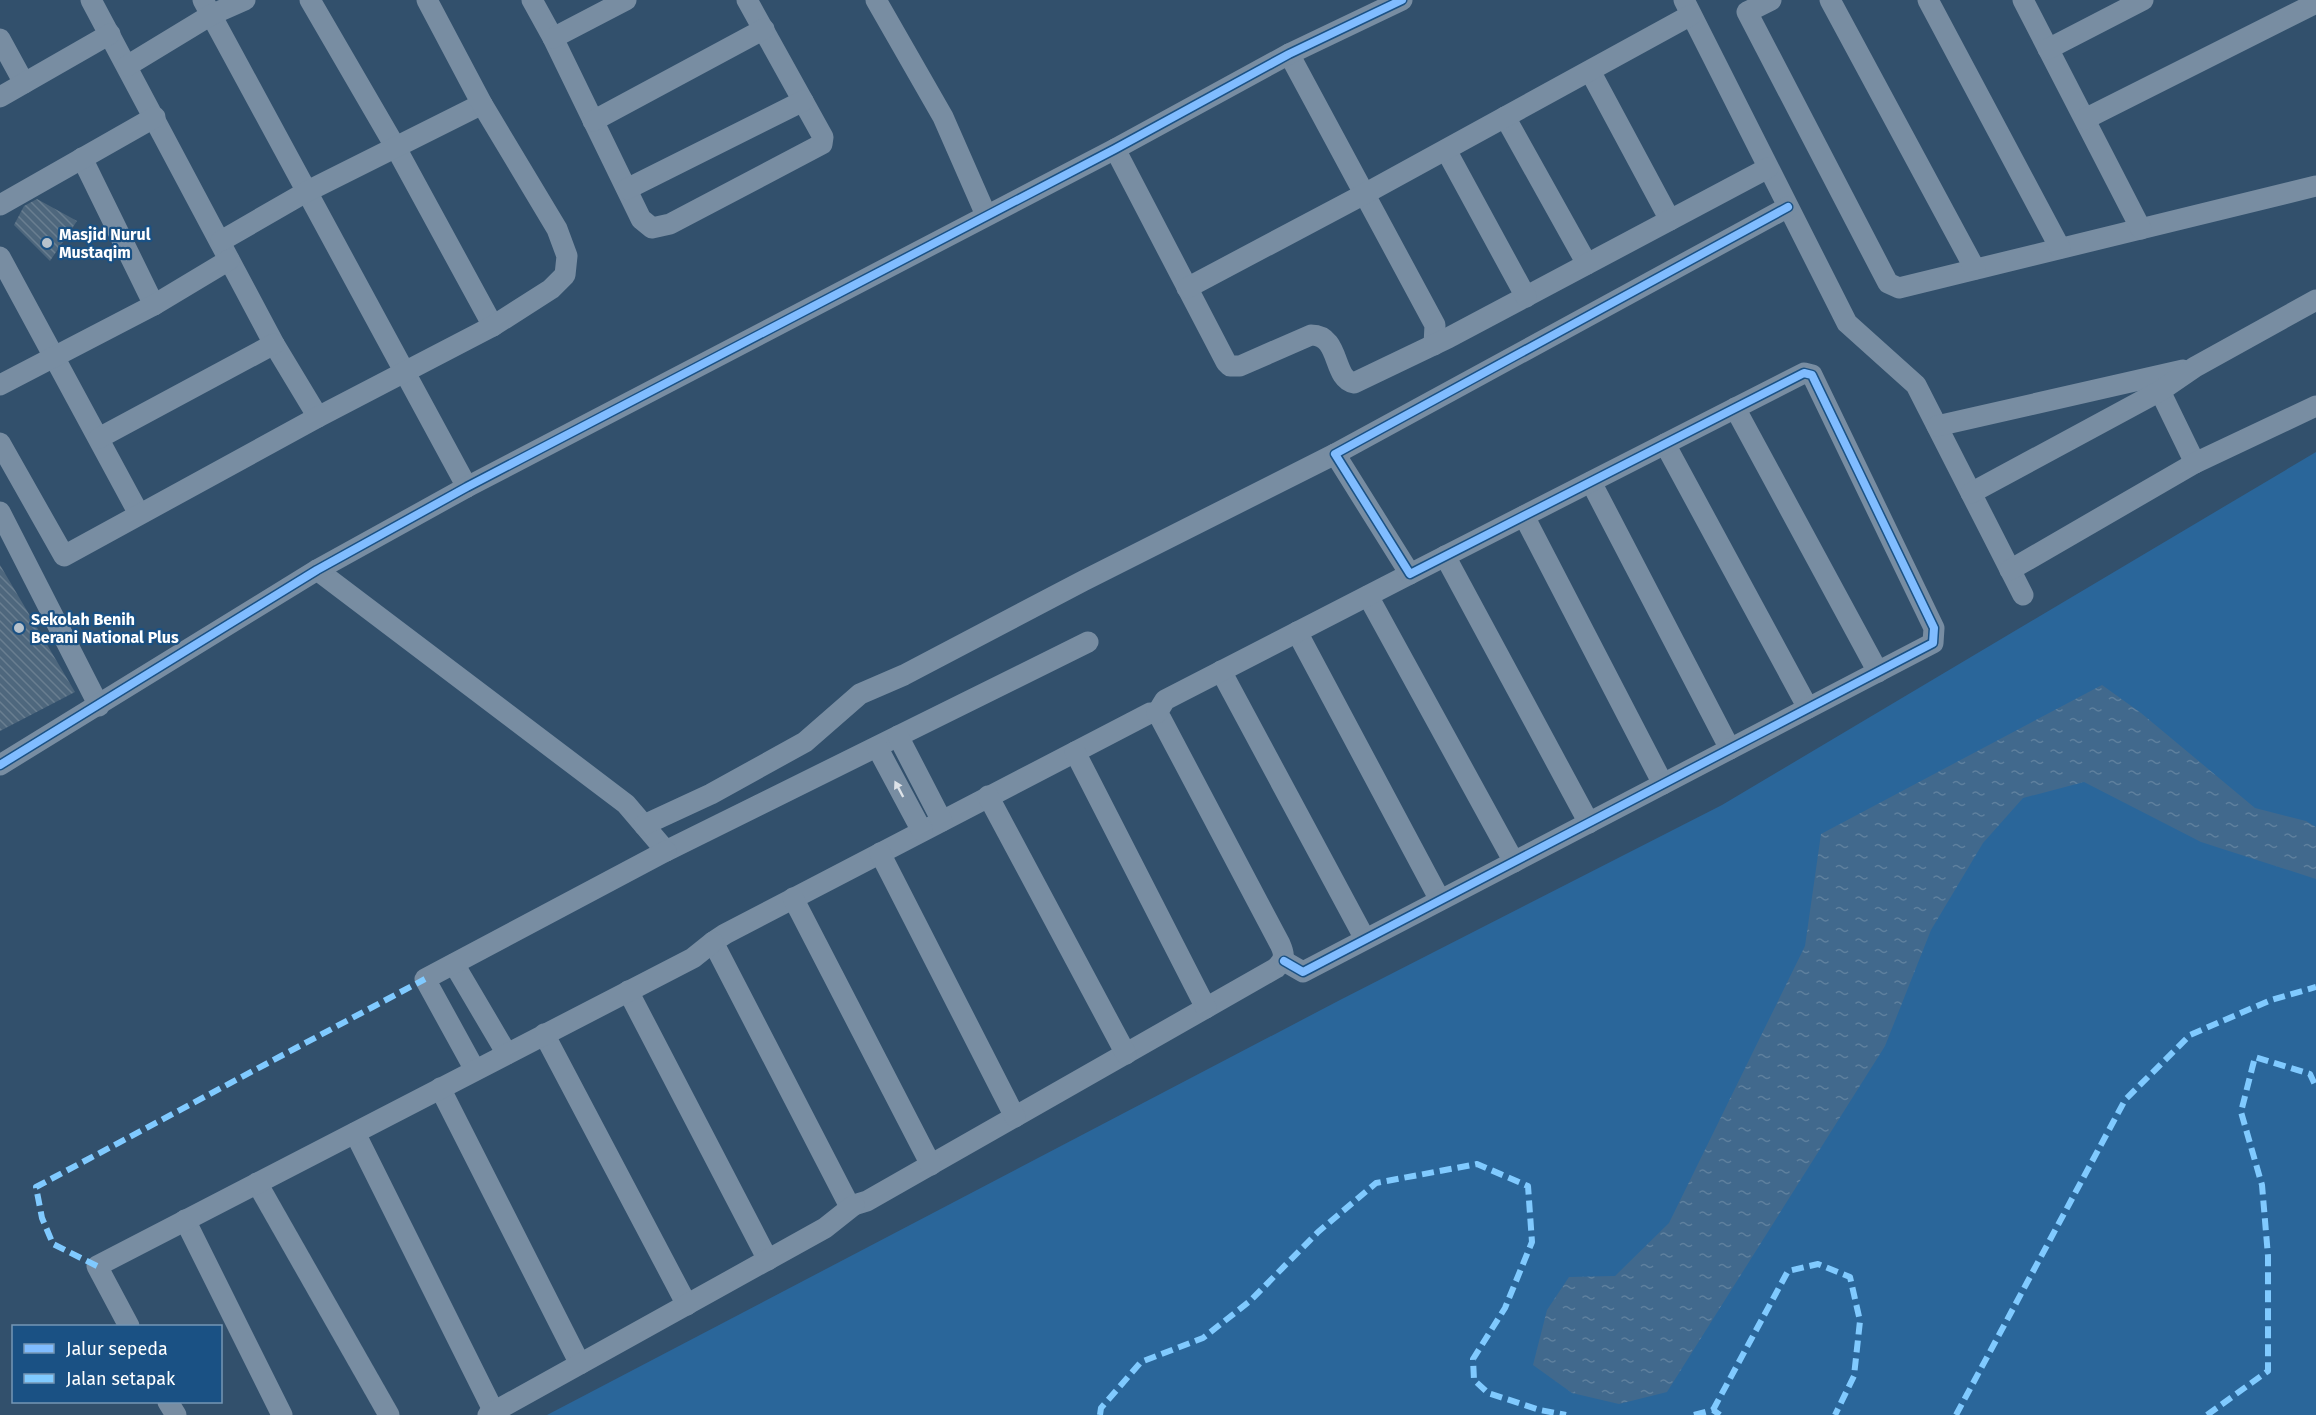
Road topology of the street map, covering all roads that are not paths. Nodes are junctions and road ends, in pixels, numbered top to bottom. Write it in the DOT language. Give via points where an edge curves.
graph roads {
  1 [pos="91,0"];
  2 [pos="245,0"];
  3 [pos="310,0"];
  4 [pos="427,0"];
  5 [pos="532,0"];
  6 [pos="747,0"];
  7 [pos="876,0"];
  8 [pos="1402,0"];
  9 [pos="1771,0"];
  10 [pos="1830,0"];
  11 [pos="1928,0"];
  12 [pos="2023,0"];
  13 [pos="2143,0"];
  14 [pos="622,1"];
  15 [pos="2316,3"];
  16 [pos="1744,6"];
  17 [pos="207,8"];
  18 [pos="1687,8"];
  19 [pos="764,30"];
  20 [pos="110,34"];
  21 [pos="553,38"];
  22 [pos="0,39"];
  23 [pos="2048,49"];
  24 [pos="1288,54"];
  25 [pos="127,66"];
  26 [pos="1590,71"];
  27 [pos="24,83"];
  28 [pos="0,97"];
  29 [pos="802,100"];
  30 [pos="482,104"];
  31 [pos="155,117"];
  32 [pos="1505,117"];
  33 [pos="2085,119"];
  34 [pos="593,121"];
  35 [pos="396,148"];
  36 [pos="1115,149"];
  37 [pos="1446,150"];
  38 [pos="82,158"];
  39 [pos="1768,168"];
  40 [pos="2316,186"];
  41 [pos="627,189"];
  42 [pos="306,192"];
  43 [pos="1364,194"];
  44 [pos="0,205"];
  45 [pos="1788,207"];
  46 [pos="986,215"];
  47 [pos="1670,220"];
  48 [pos="2141,229"];
  49 [pos="2060,248"];
  50 [pos="225,250"];
  51 [pos="0,257"];
  52 [pos="1587,264"];
  53 [pos="1975,269"];
  54 [pos="1187,288"];
  55 [pos="1526,297"];
  56 [pos="2316,300"];
  57 [pos="154,305"];
  58 [pos="493,326"];
  59 [pos="274,344"];
  60 [pos="1434,345"];
  61 [pos="55,356"];
  62 [pos="2195,367"];
  63 [pos="404,372"];
  64 [pos="0,385"];
  65 [pos="2160,391"];
  66 [pos="2316,406"];
  67 [pos="1735,408"];
  68 [pos="318,417"];
  69 [pos="1937,426"];
  70 [pos="99,438"];
  71 [pos="0,443"];
  72 [pos="1665,444"];
  73 [pos="1335,454"];
  74 [pos="2195,463"];
  75 [pos="1591,482"];
  76 [pos="467,487"];
  77 [pos="1971,493"];
  78 [pos="0,512"];
  79 [pos="139,514"];
  80 [pos="1524,516"];
  81 [pos="1445,556"];
  82 [pos="316,570"];
  83 [pos="2010,570"];
  84 [pos="1410,574"];
  85 [pos="2023,595"];
  86 [pos="1368,596"];
  87 [pos="1298,632"];
  88 [pos="1088,642"];
  89 [pos="1221,671"];
  90 [pos="1878,672"];
  91 [pos="99,706"];
  92 [pos="1808,708"];
  93 [pos="1157,713"];
  94 [pos="898,736"];
  95 [pos="876,747"];
  96 [pos="1730,749"];
  97 [pos="1075,752"];
  98 [pos="0,765"];
  99 [pos="1664,784"];
  100 [pos="988,796"];
  101 [pos="942,821"];
  102 [pos="1589,823"];
  103 [pos="644,825"];
  104 [pos="922,831"];
  105 [pos="666,851"];
  106 [pos="880,853"];
  107 [pos="1514,862"];
  108 [pos="793,898"];
  109 [pos="1440,900"];
  110 [pos="1365,939"];
  111 [pos="713,942"];
  112 [pos="1284,961"];
  113 [pos="454,964"];
  114 [pos="628,991"];
  115 [pos="1206,1008"];
  116 [pos="544,1034"];
  117 [pos="507,1054"];
  118 [pos="1126,1054"];
  119 [pos="475,1070"];
  120 [pos="440,1088"];
  121 [pos="1015,1117"];
  122 [pos="355,1132"];
  123 [pos="931,1165"];
  124 [pos="257,1183"];
  125 [pos="854,1205"];
  126 [pos="185,1220"];
  127 [pos="768,1260"];
  128 [pos="687,1305"];
  129 [pos="128,1325"];
  130 [pos="580,1364"];
  131 [pos="491,1414"];
  132 [pos="282,1415"];
  133 [pos="388,1415"];
  1 -- 20 [label="street"];
  2 -- 17 [label="street"];
  3 -- 35 [label="street"];
  4 -- 30 [label="street"];
  5 -- 21 [label="street"];
  6 -- 19 [label="street"];
  7 -- 46 [label="street" via="943,117"];
  8 -- 24 [label="street"];
  9 -- 16 [label="street"];
  10 -- 53 [label="street"];
  11 -- 49 [label="street"];
  12 -- 23 [label="street"];
  13 -- 23 [label="street"];
  14 -- 21 [label="street"];
  15 -- 33 [label="street"];
  16 -- 53 [label="street" via="1888,283 1899,288"];
  17 -- 25 [label="street"];
  17 -- 42 [label="street"];
  18 -- 26 [label="street"];
  18 -- 39 [label="street"];
  19 -- 29 [label="street"];
  19 -- 34 [label="street"];
  20 -- 25 [label="street"];
  20 -- 27 [label="street"];
  21 -- 34 [label="street"];
  22 -- 27 [label="street"];
  23 -- 33 [label="street"];
  24 -- 36 [label="street"];
  24 -- 43 [label="street"];
  25 -- 31 [label="street"];
  26 -- 32 [label="street"];
  26 -- 47 [label="street"];
  27 -- 28 [label="street"];
  29 -- 41 [label="street"];
  29 -- 41 [label="street" via="823,137 822,144 670,224 652,228 641,219"];
  30 -- 35 [label="street"];
  30 -- 58 [label="street" via="557,230 567,256 565,275 551,290"];
  31 -- 38 [label="street"];
  31 -- 50 [label="street"];
  32 -- 37 [label="street"];
  32 -- 52 [label="street"];
  33 -- 48 [label="street"];
  34 -- 41 [label="street"];
  35 -- 42 [label="street"];
  35 -- 58 [label="street"];
  36 -- 46 [label="street"];
  36 -- 54 [label="street"];
  37 -- 43 [label="street"];
  37 -- 55 [label="street"];
  38 -- 44 [label="street"];
  38 -- 57 [label="street"];
  39 -- 45 [label="street"];
  39 -- 47 [label="street"];
  40 -- 48 [label="street"];
  42 -- 50 [label="street"];
  42 -- 63 [label="street"];
  43 -- 54 [label="street"];
  43 -- 60 [label="street" via="1435,326"];
  45 -- 69 [label="street" via="1847,323 1916,385"];
  45 -- 73 [label="street"];
  46 -- 76 [label="street"];
  47 -- 52 [label="street"];
  48 -- 49 [label="street"];
  49 -- 53 [label="street"];
  50 -- 57 [label="street"];
  50 -- 59 [label="street"];
  51 -- 61 [label="street"];
  52 -- 55 [label="street"];
  54 -- 60 [label="street" via="1230,366 1240,366 1316,335 1328,340 1346,380 1354,383"];
  55 -- 60 [label="street"];
  56 -- 62 [label="street"];
  57 -- 61 [label="street"];
  58 -- 63 [label="street"];
  59 -- 68 [label="street"];
  59 -- 70 [label="street"];
  61 -- 64 [label="street"];
  61 -- 70 [label="street"];
  62 -- 65 [label="street"];
  62 -- 69 [label="street"];
  63 -- 68 [label="street"];
  63 -- 76 [label="street"];
  65 -- 74 [label="street"];
  65 -- 77 [label="street"];
  66 -- 74 [label="street"];
  67 -- 72 [label="street"];
  67 -- 90 [label="street"];
  67 -- 90 [label="street" via="1804,373 1812,375 1934,628 1933,644"];
  68 -- 79 [label="street"];
  69 -- 77 [label="street"];
  70 -- 79 [label="street"];
  71 -- 79 [label="street" via="64,556"];
  72 -- 75 [label="street"];
  72 -- 92 [label="street"];
  73 -- 84 [label="street"];
  73 -- 103 [label="street" via="860,694 805,742 711,794"];
  74 -- 83 [label="street"];
  75 -- 80 [label="street"];
  75 -- 96 [label="street"];
  76 -- 82 [label="street"];
  77 -- 83 [label="street"];
  78 -- 91 [label="street"];
  80 -- 81 [label="street"];
  80 -- 99 [label="street"];
  81 -- 84 [label="street"];
  81 -- 102 [label="street"];
  82 -- 91 [label="street"];
  82 -- 103 [label="street" via="626,804"];
  83 -- 85 [label="street"];
  84 -- 86 [label="street"];
  86 -- 87 [label="street"];
  86 -- 107 [label="street"];
  87 -- 89 [label="street"];
  87 -- 109 [label="street"];
  88 -- 94 [label="street"];
  89 -- 93 [label="street" via="1166,700"];
  89 -- 110 [label="street"];
  90 -- 92 [label="street"];
  91 -- 98 [label="street"];
  92 -- 96 [label="street"];
  93 -- 97 [label="street" via="1150,712"];
  93 -- 112 [label="street" via="1280,944"];
  94 -- 95 [label="street"];
  94 -- 101 [label="street"];
  104 -- 95 [label="street, one-way"];
  95 -- 105 [label="street"];
  96 -- 99 [label="street"];
  97 -- 100 [label="street"];
  97 -- 115 [label="street"];
  99 -- 102 [label="street"];
  100 -- 101 [label="street"];
  100 -- 118 [label="street"];
  101 -- 104 [label="street"];
  102 -- 107 [label="street"];
  103 -- 105 [label="street"];
  104 -- 106 [label="street"];
  105 -- 113 [label="street"];
  106 -- 108 [label="street"];
  106 -- 121 [label="street"];
  107 -- 109 [label="street"];
  108 -- 111 [label="street"];
  108 -- 123 [label="street"];
  109 -- 110 [label="street"];
  110 -- 112 [label="street" via="1303,972"];
  111 -- 114 [label="street" via="693,958"];
  111 -- 125 [label="street" via="842,1195"];
  112 -- 115 [label="street"];
  113 -- 117 [label="street"];
  113 -- 119 [label="street" via="424,979"];
  114 -- 116 [label="street"];
  114 -- 127 [label="street"];
  115 -- 118 [label="street"];
  116 -- 117 [label="street"];
  116 -- 128 [label="street"];
  117 -- 119 [label="street"];
  118 -- 121 [label="street"];
  119 -- 120 [label="street"];
  120 -- 122 [label="street"];
  120 -- 130 [label="street"];
  121 -- 123 [label="street"];
  122 -- 124 [label="street"];
  122 -- 131 [label="street"];
  123 -- 125 [label="street"];
  124 -- 126 [label="street"];
  124 -- 133 [label="street"];
  125 -- 127 [label="street" via="825,1228"];
  126 -- 129 [label="street" via="97,1266"];
  126 -- 132 [label="street"];
  127 -- 128 [label="street"];
  128 -- 130 [label="street"];
  130 -- 131 [label="street"];
}
